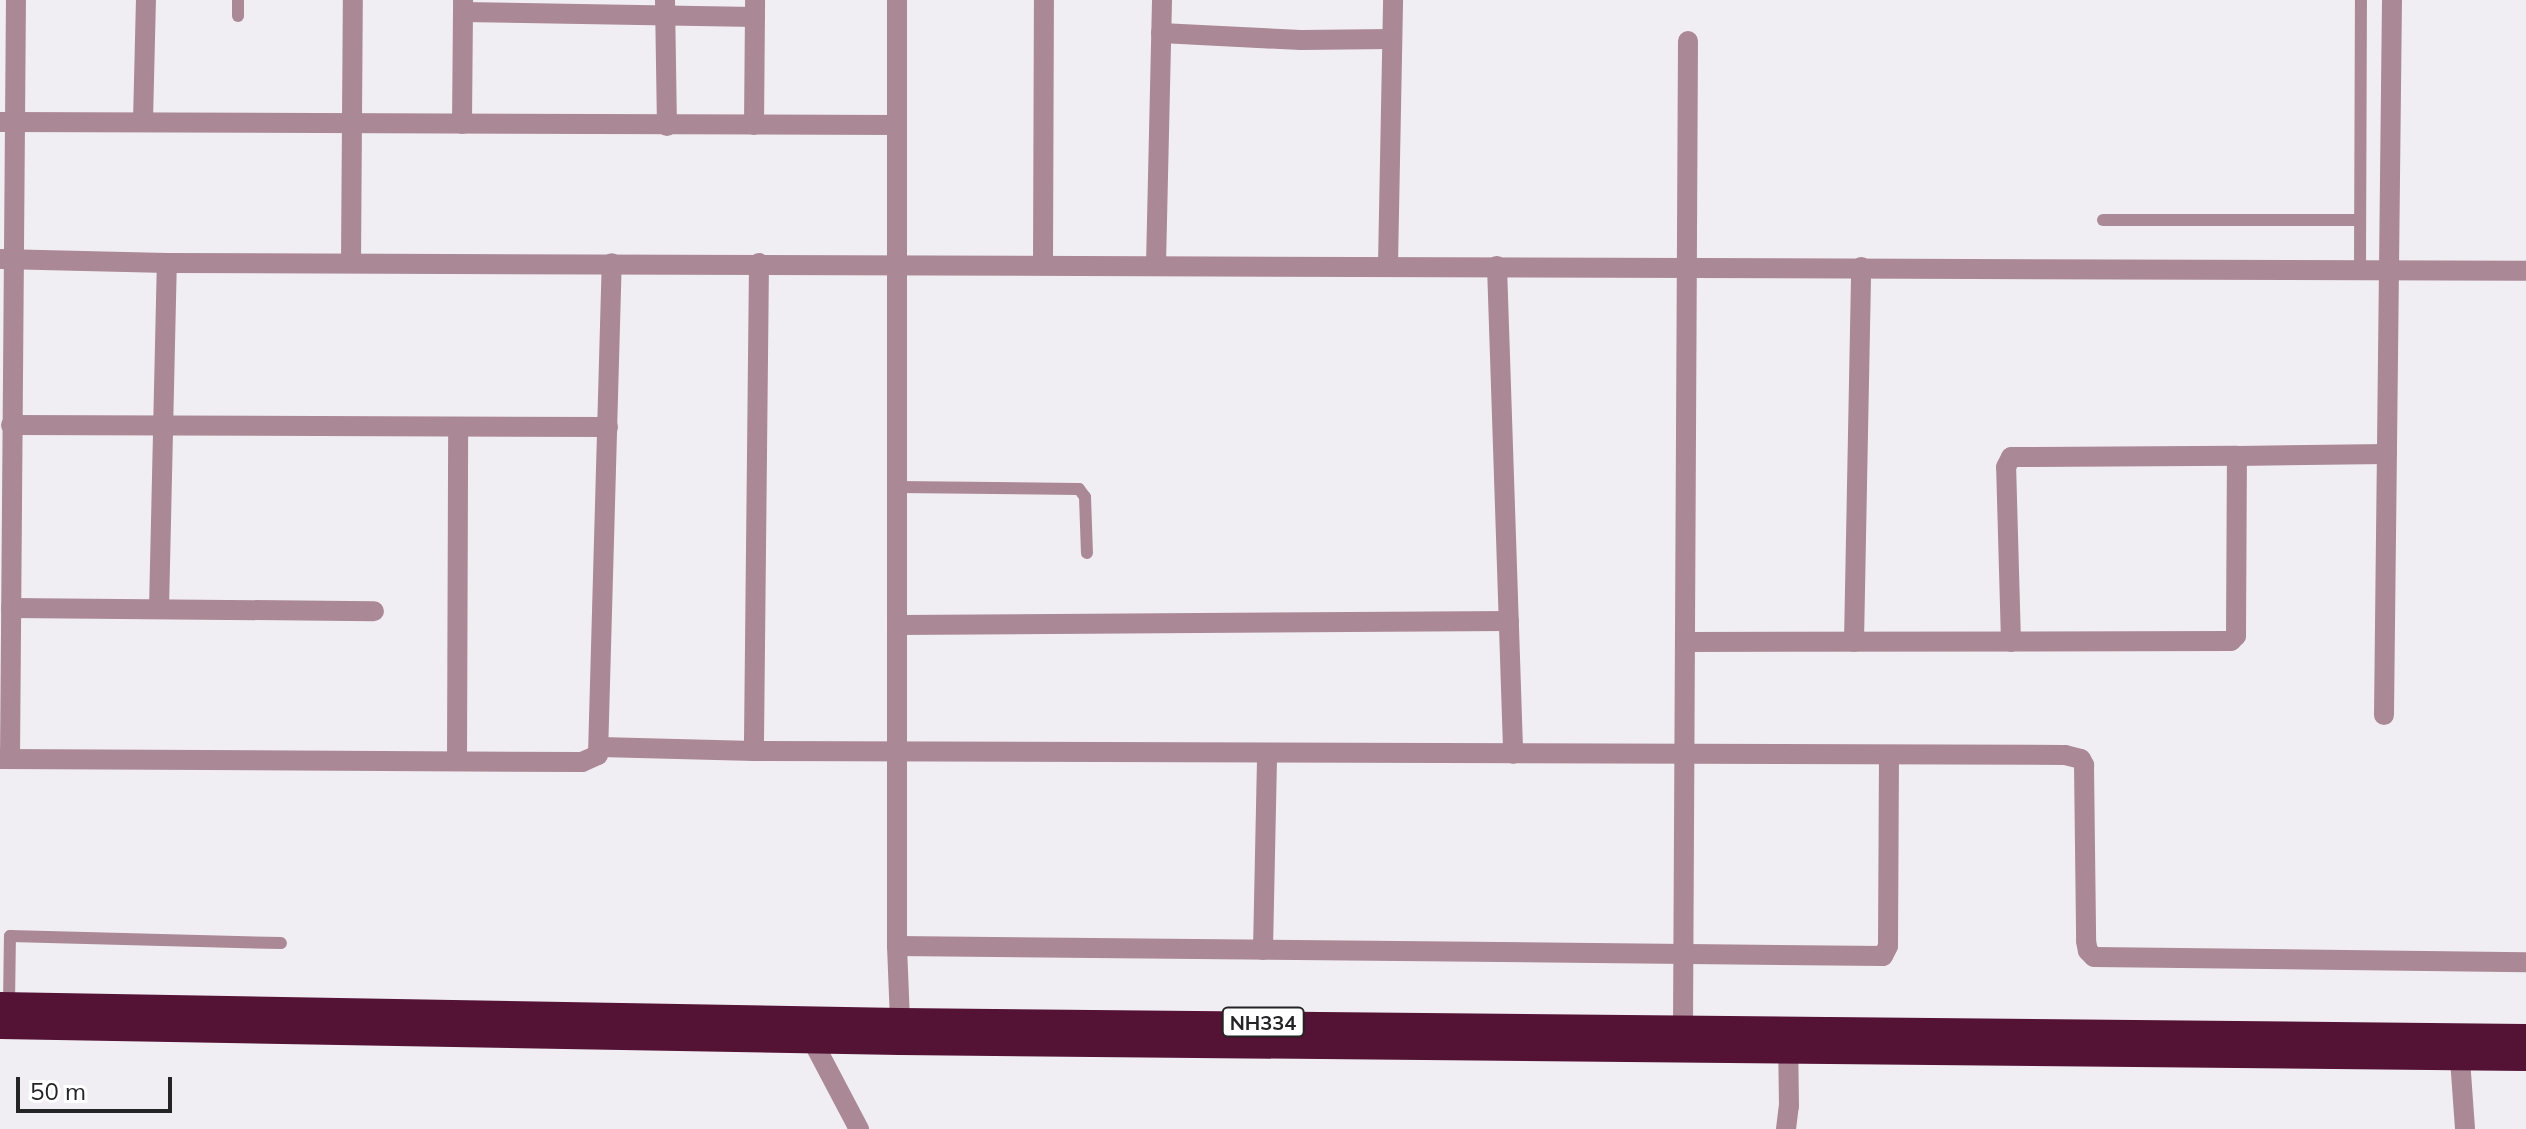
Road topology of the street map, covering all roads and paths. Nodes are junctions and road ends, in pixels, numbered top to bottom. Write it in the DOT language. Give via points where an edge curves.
graph roads {
  1 [pos="146,0"];
  2 [pos="238,0"];
  3 [pos="353,0"];
  4 [pos="897,0"];
  5 [pos="1044,0"];
  6 [pos="1162,0"];
  7 [pos="1393,0"];
  8 [pos="2361,0"];
  9 [pos="2392,0"];
  10 [pos="10,5"];
  11 [pos="463,6"];
  12 [pos="542,7"];
  13 [pos="665,8"];
  14 [pos="755,9"];
  15 [pos="238,16"];
  16 [pos="1161,33"];
  17 [pos="1392,39"];
  18 [pos="1688,41"];
  19 [pos="143,121"];
  20 [pos="7,122"];
  21 [pos="352,123"];
  22 [pos="462,124"];
  23 [pos="754,125"];
  24 [pos="897,125"];
  25 [pos="667,126"];
  26 [pos="2103,220"];
  27 [pos="2360,220"];
  28 [pos="7,259"];
  29 [pos="351,262"];
  30 [pos="167,263"];
  31 [pos="612,263"];
  32 [pos="759,263"];
  33 [pos="897,263"];
  34 [pos="1043,264"];
  35 [pos="1156,265"];
  36 [pos="1388,265"];
  37 [pos="1497,266"];
  38 [pos="1685,266"];
  39 [pos="1861,267"];
  40 [pos="2360,270"];
  41 [pos="2389,270"];
  42 [pos="2526,271"];
  43 [pos="11,425"];
  44 [pos="163,426"];
  45 [pos="458,427"];
  46 [pos="608,427"];
  47 [pos="2387,454"];
  48 [pos="2237,456"];
  49 [pos="897,487"];
  50 [pos="1087,553"];
  51 [pos="11,608"];
  52 [pos="159,609"];
  53 [pos="374,611"];
  54 [pos="1509,621"];
  55 [pos="897,625"];
  56 [pos="1685,642"];
  57 [pos="1854,642"];
  58 [pos="2011,642"];
  59 [pos="2384,715"];
  60 [pos="600,747"];
  61 [pos="754,751"];
  62 [pos="897,751"];
  63 [pos="1267,753"];
  64 [pos="1513,754"];
  65 [pos="1685,754"];
  66 [pos="1889,755"];
  67 [pos="5,759"];
  68 [pos="457,761"];
  69 [pos="5,936"];
  70 [pos="281,943"];
  71 [pos="897,946"];
  72 [pos="1263,950"];
  73 [pos="1684,956"];
  74 [pos="2526,962"];
  75 [pos="4,1004"];
  76 [pos="900,1020"];
  77 [pos="1683,1026"];
  78 [pos="0,1027"];
  79 [pos="2526,1036"];
  80 [pos="1788,1038"];
  81 [pos="812,1040"];
  82 [pos="2459,1048"];
  83 [pos="2526,1059"];
  84 [pos="1789,1106"];
  85 [pos="859,1129"];
  86 [pos="1786,1129"];
  87 [pos="1804,1129"];
  88 [pos="2465,1129"];
  1 -- 19 [label="street"];
  2 -- 15 [label="lane"];
  3 -- 21 [label="street"];
  4 -- 24 [label="street"];
  5 -- 34 [label="street"];
  6 -- 16 [label="street"];
  7 -- 17 [label="street"];
  8 -- 27 [label="lane"];
  9 -- 41 [label="street"];
  10 -- 20 [label="street"];
  11 -- 12 [label="street"];
  11 -- 22 [label="street"];
  12 -- 13 [label="street"];
  13 -- 14 [label="street"];
  13 -- 25 [label="street"];
  14 -- 23 [label="street"];
  16 -- 17 [label="street"];
  16 -- 35 [label="street"];
  17 -- 36 [label="street"];
  18 -- 38 [label="street"];
  19 -- 20 [label="street"];
  19 -- 21 [label="street"];
  20 -- 28 [label="street"];
  21 -- 22 [label="street"];
  21 -- 29 [label="street"];
  22 -- 25 [label="street"];
  23 -- 24 [label="street"];
  23 -- 25 [label="street"];
  24 -- 33 [label="street"];
  26 -- 27 [label="lane"];
  27 -- 40 [label="lane"];
  28 -- 30 [label="street"];
  28 -- 43 [label="street"];
  29 -- 30 [label="street"];
  29 -- 31 [label="street"];
  30 -- 44 [label="street"];
  31 -- 32 [label="street"];
  31 -- 46 [label="street"];
  32 -- 33 [label="street"];
  32 -- 61 [label="street"];
  33 -- 34 [label="street"];
  33 -- 49 [label="street"];
  34 -- 35 [label="street"];
  35 -- 36 [label="street"];
  36 -- 37 [label="street"];
  37 -- 38 [label="street"];
  37 -- 54 [label="street"];
  38 -- 39 [label="street"];
  38 -- 56 [label="street"];
  39 -- 40 [label="street"];
  39 -- 57 [label="street"];
  40 -- 41 [label="street"];
  41 -- 42 [label="street"];
  41 -- 47 [label="street"];
  43 -- 44 [label="street"];
  43 -- 51 [label="street"];
  44 -- 45 [label="street"];
  44 -- 52 [label="street"];
  45 -- 46 [label="street"];
  45 -- 68 [label="street"];
  46 -- 60 [label="street"];
  47 -- 48 [label="street"];
  47 -- 59 [label="street"];
  48 -- 58 [label="street" via="2234,639"];
  48 -- 58 [label="street" via="2011,457 2006,467"];
  49 -- 50 [label="lane" via="1079,489 1085,497"];
  49 -- 55 [label="street"];
  51 -- 52 [label="street"];
  51 -- 67 [label="street"];
  52 -- 53 [label="street"];
  54 -- 55 [label="street"];
  54 -- 64 [label="street"];
  55 -- 62 [label="street"];
  56 -- 57 [label="street"];
  56 -- 65 [label="street"];
  57 -- 58 [label="street"];
  60 -- 61 [label="street"];
  60 -- 68 [label="street" via="598,755 582,762"];
  61 -- 62 [label="street"];
  62 -- 63 [label="street"];
  62 -- 71 [label="street"];
  63 -- 64 [label="street"];
  63 -- 72 [label="street"];
  64 -- 65 [label="street"];
  65 -- 66 [label="street"];
  65 -- 73 [label="street"];
  66 -- 73 [label="street" via="1888,946 1883,956"];
  66 -- 74 [label="street" via="2081,759 2086,941 2094,957"];
  67 -- 68 [label="street"];
  69 -- 70 [label="lane"];
  69 -- 75 [label="lane"];
  71 -- 72 [label="street"];
  71 -- 76 [label="street"];
  72 -- 73 [label="street"];
  73 -- 77 [label="street"];
  75 -- 76 [label="highway, NH334"];
  76 -- 77 [label="highway, NH334"];
  77 -- 80 [label="highway, NH334"];
  78 -- 81 [label="highway, NH334"];
  79 -- 82 [label="highway, NH334"];
  80 -- 81 [label="highway, NH334"];
  80 -- 82 [label="highway, NH334"];
  80 -- 84 [label="street"];
  81 -- 85 [label="street"];
  82 -- 83 [label="highway, NH334"];
  82 -- 88 [label="street"];
  84 -- 86 [label="street"];
  84 -- 87 [label="street"];
}
